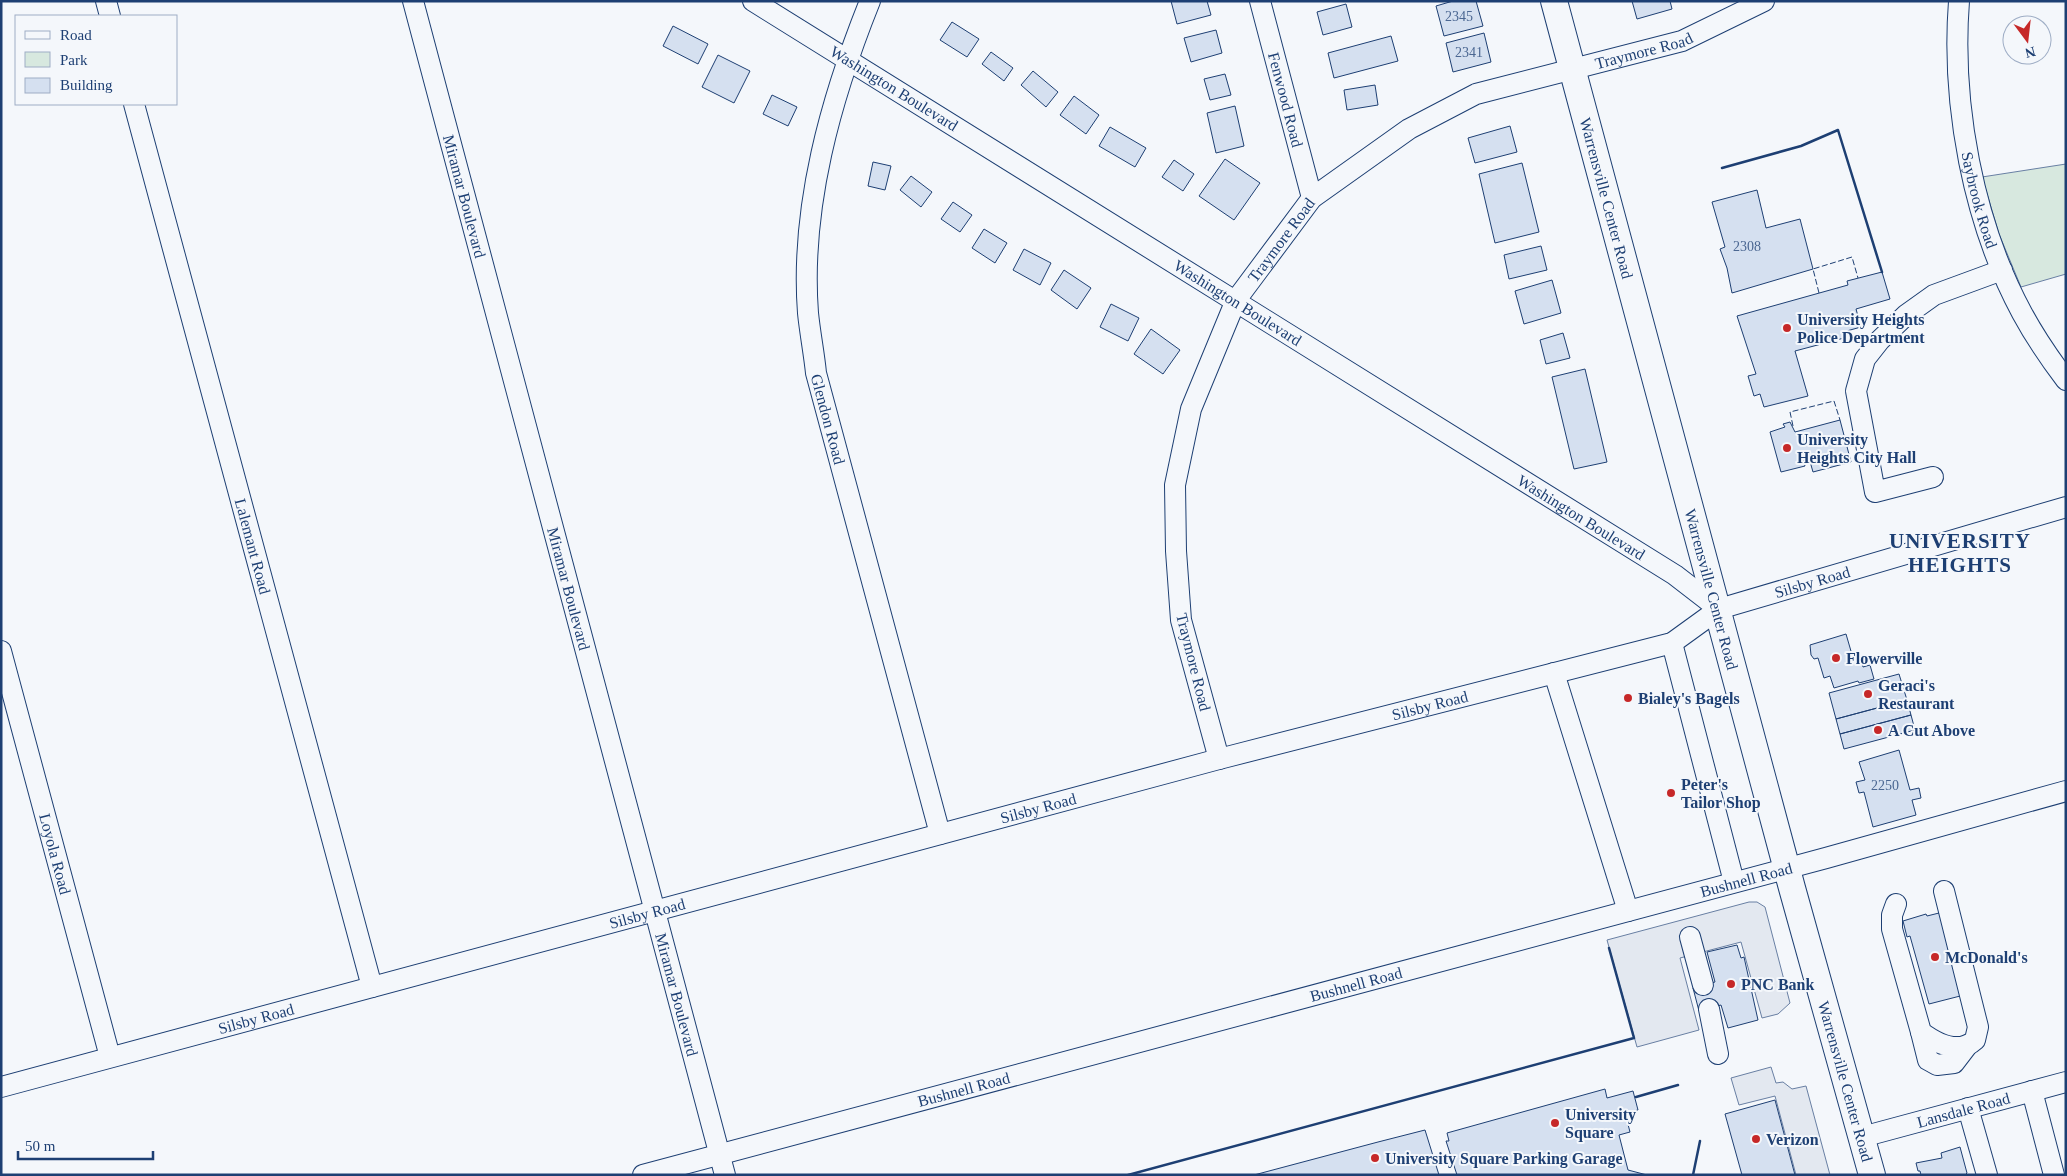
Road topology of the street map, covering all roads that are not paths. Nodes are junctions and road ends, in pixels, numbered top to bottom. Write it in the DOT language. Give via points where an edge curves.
graph roads {
  1 [pos="106,1"];
  2 [pos="413,1"];
  3 [pos="753,1"];
  4 [pos="870,1"];
  5 [pos="1260,1"];
  6 [pos="1554,1"];
  7 [pos="1764,1"];
  8 [pos="1959,1"];
  9 [pos="110,15"];
  10 [pos="847,59"];
  11 [pos="1572,69"];
  12 [pos="134,105"];
  13 [pos="1312,198"];
  14 [pos="2002,270"];
  15 [pos="1236,300"];
  16 [pos="2066,380"];
  17 [pos="1933,477"];
  18 [pos="2066,507"];
  19 [pos="1719,609"];
  20 [pos="1672,643"];
  21 [pos="1,651"];
  22 [pos="1554,673"];
  23 [pos="1218,759"];
  24 [pos="2066,791"];
  25 [pos="940,834"];
  26 [pos="1787,868"];
  27 [pos="1734,882"];
  28 [pos="1944,891"];
  29 [pos="1896,904"];
  30 [pos="653,911"];
  31 [pos="1628,911"];
  32 [pos="1690,937"];
  33 [pos="1703,985"];
  34 [pos="372,987"];
  35 [pos="1709,1009"];
  36 [pos="1718,1054"];
  37 [pos="110,1057"];
  38 [pos="2066,1082"];
  39 [pos="1,1087"];
  40 [pos="2032,1091"];
  41 [pos="1968,1108"];
  42 [pos="1862,1137"];
  43 [pos="719,1154"];
  44 [pos="643,1175"];
  45 [pos="725,1175"];
  46 [pos="1872,1175"];
  47 [pos="1988,1175"];
  48 [pos="2054,1175"];
  1 -- 9 [label="street"];
  2 -- 30 [label="street, Miramar Boulevard"];
  3 -- 10 [label="street, Washington Boulevard"];
  4 -- 10 [label="street, Glendon Road"];
  5 -- 13 [label="street, Fenwood Road"];
  6 -- 11 [label="main road, Warrensville Center Road"];
  7 -- 11 [label="street, Traymore Road" via="1682,41"];
  8 -- 14 [label="street, Saybrook Road" via="1957,65 1960,106 1976,188"];
  10 -- 15 [label="street, Washington Boulevard"];
  10 -- 25 [label="street, Glendon Road" via="821,150 808,248 808,312 816,373"];
  11 -- 13 [label="street, Traymore Road" via="1476,94 1408,129"];
  11 -- 19 [label="main road, Warrensville Center Road"];
  12 -- 34 [label="street, Lalemant Road"];
  13 -- 15 [label="street, Traymore Road"];
  14 -- 16 [label="street, Saybrook Road" via="2022,313"];
  14 -- 17 [label="street" via="1934,295 1906,315 1865,359 1856,390 1875,492"];
  15 -- 19 [label="street, Washington Boulevard" via="1336,366 1675,575"];
  15 -- 23 [label="street, Traymore Road" via="1191,409 1175,486 1181,620"];
  18 -- 19 [label="street, Silsby Road"];
  19 -- 20 [label="street, Silsby Road"];
  19 -- 26 [label="main road, Warrensville Center Road"];
  20 -- 22 [label="street, Silsby Road"];
  20 -- 27 [label="street"];
  21 -- 37 [label="street, Loyola Road"];
  22 -- 23 [label="street, Silsby Road"];
  22 -- 31 [label="street"];
  23 -- 25 [label="street, Silsby Road"];
  24 -- 26 [label="street, Bushnell Road"];
  25 -- 30 [label="street, Silsby Road"];
  26 -- 27 [label="street, Bushnell Road"];
  26 -- 42 [label="main road, Warrensville Center Road"];
  27 -- 31 [label="street, Bushnell Road"];
  28 -- 29 [label="street" via="1977,1014 1977,1034 1967,1046 1954,1048 1921,1032 1892,929"];
  30 -- 34 [label="street, Silsby Road"];
  30 -- 43 [label="street, Miramar Boulevard"];
  31 -- 43 [label="street, Bushnell Road"];
  32 -- 33 [label="street"];
  34 -- 37 [label="street, Silsby Road"];
  35 -- 36 [label="street"];
  37 -- 39 [label="street, Silsby Road"];
  38 -- 40 [label="street, Lansdale Road"];
  40 -- 41 [label="street, Lansdale Road"];
  40 -- 48 [label="street"];
  41 -- 42 [label="street, Lansdale Road"];
  41 -- 47 [label="street"];
  42 -- 46 [label="main road, Warrensville Center Road"];
  43 -- 44 [label="street, Bushnell Road"];
  43 -- 45 [label="street, Miramar Boulevard"];
}
